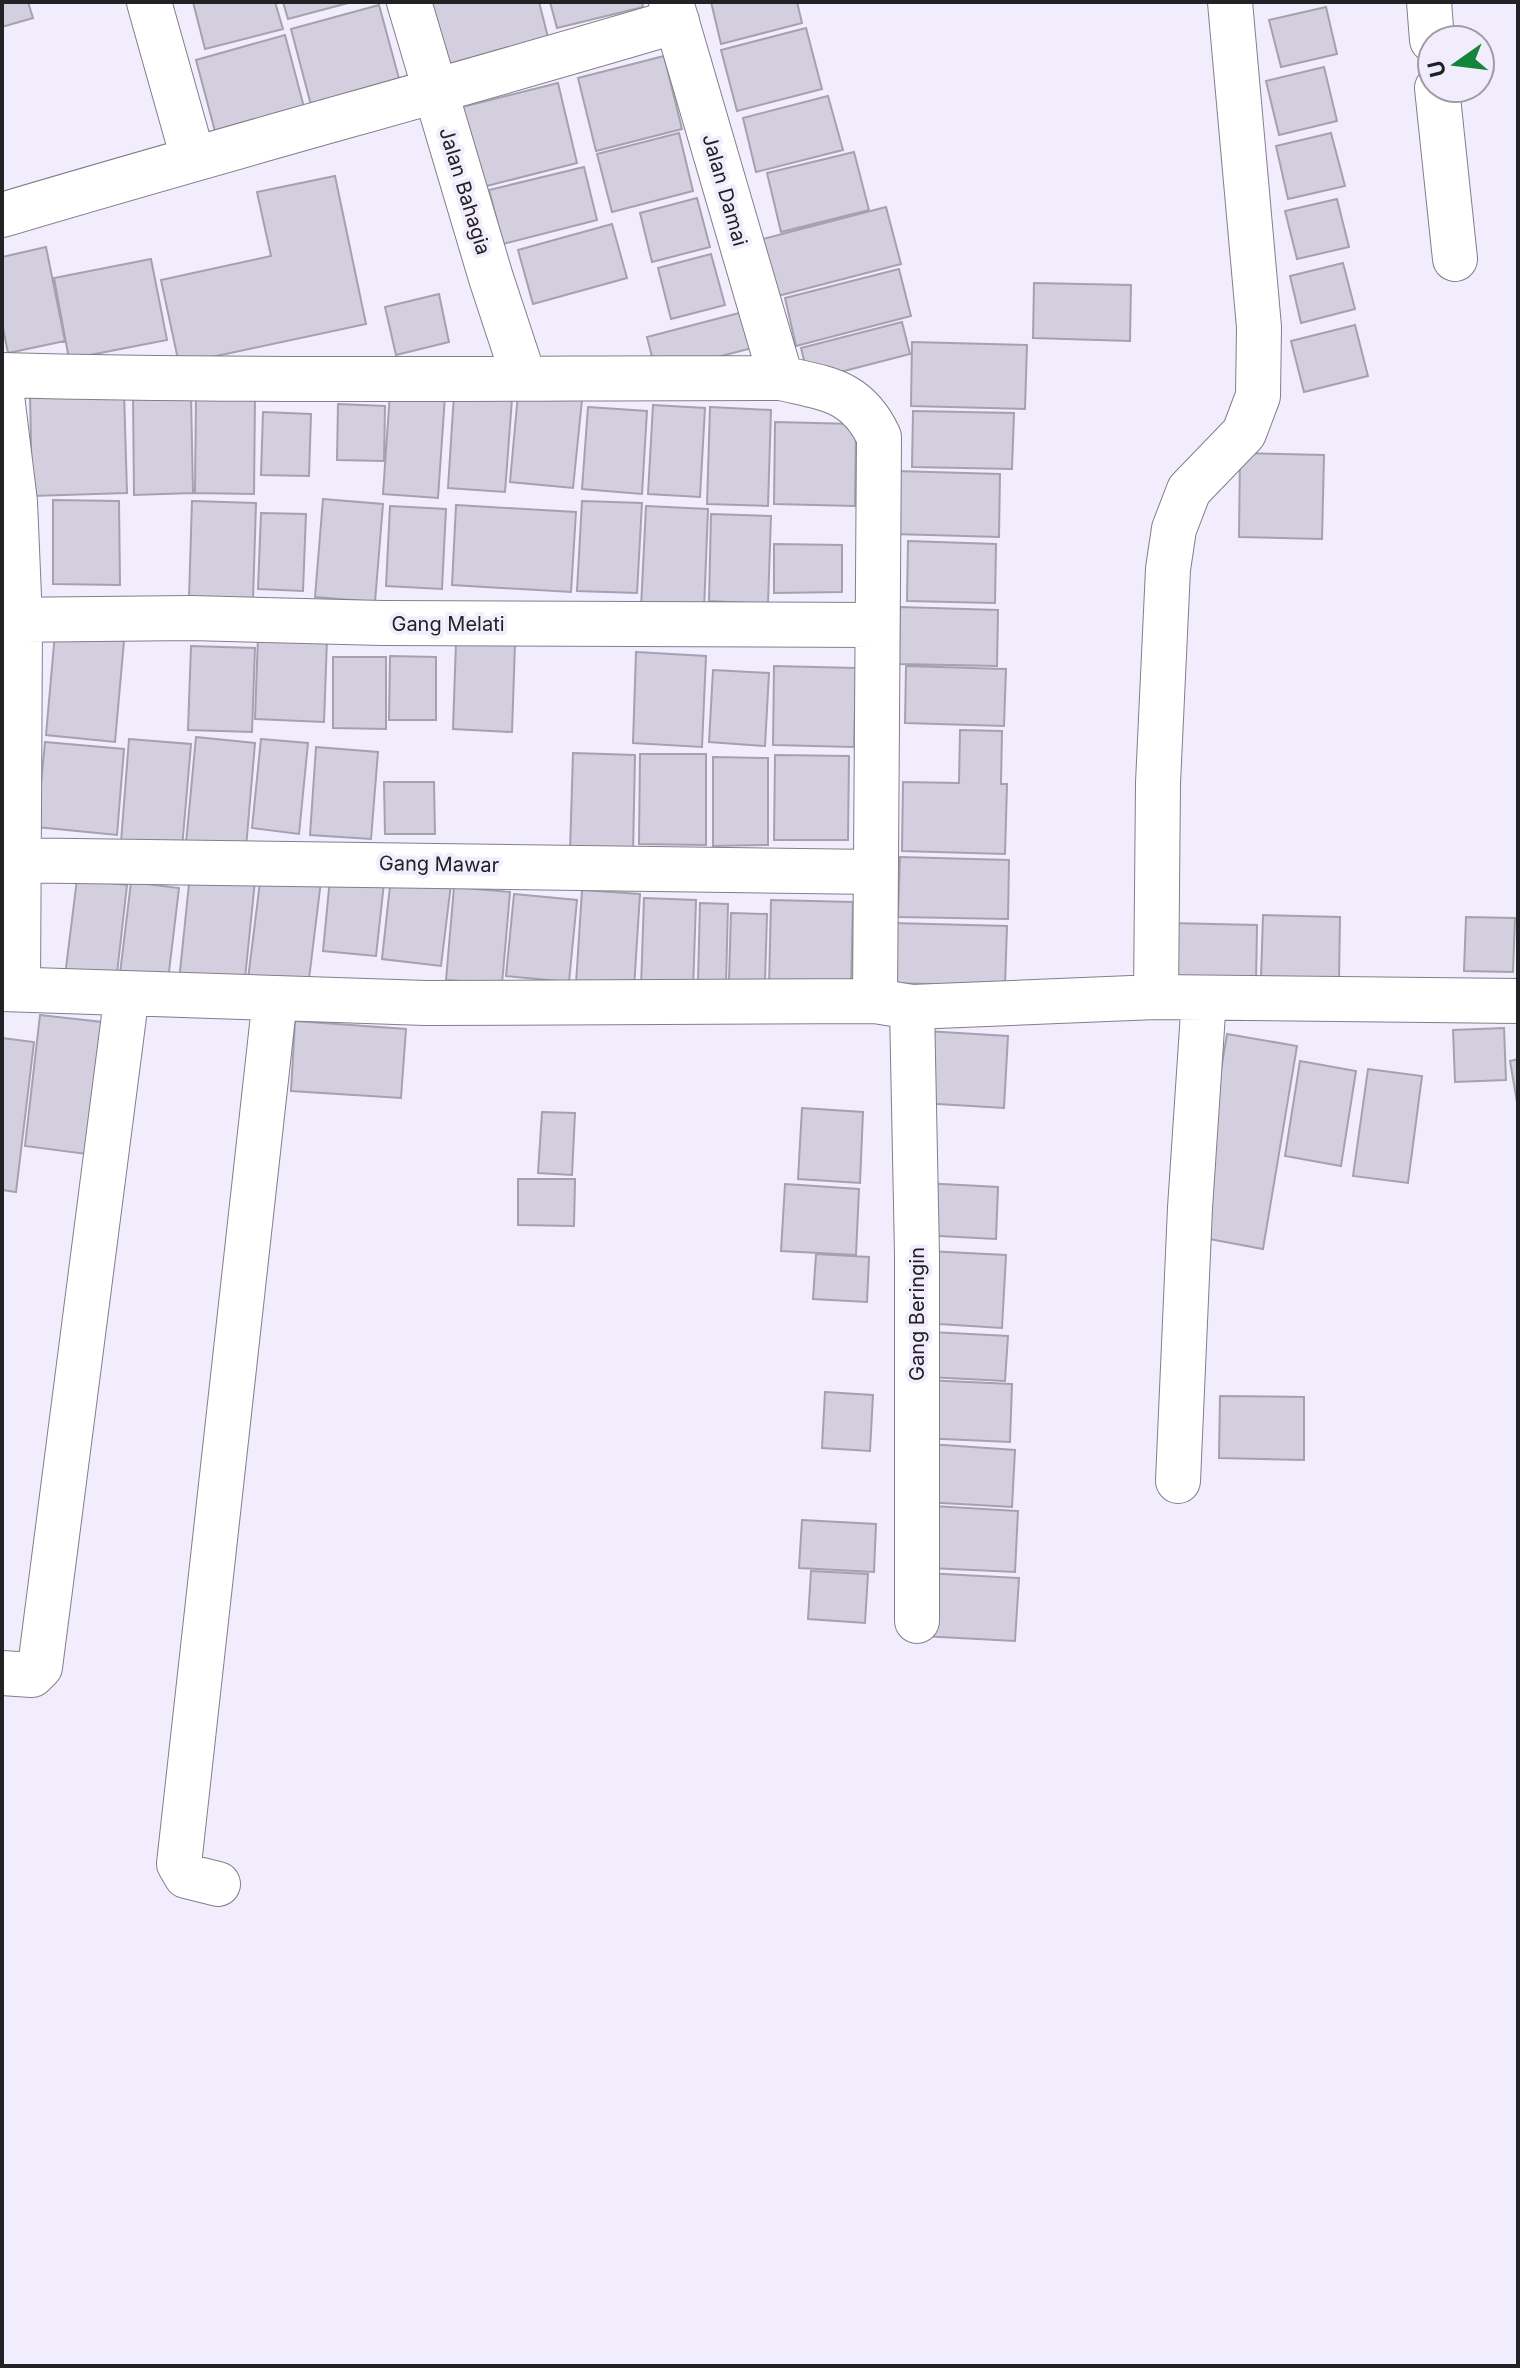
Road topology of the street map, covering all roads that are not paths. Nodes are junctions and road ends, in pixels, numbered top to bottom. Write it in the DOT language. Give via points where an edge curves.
graph roads {
  1 [pos="149,2"];
  2 [pos="409,2"];
  3 [pos="1230,2"];
  4 [pos="1429,2"];
  5 [pos="674,12"];
  6 [pos="1431,24"];
  7 [pos="435,93"];
  8 [pos="1439,104"];
  9 [pos="193,158"];
  10 [pos="2,215"];
  11 [pos="1455,259"];
  12 [pos="2,375"];
  13 [pos="524,378"];
  14 [pos="781,378"];
  15 [pos="2,396"];
  16 [pos="11,620"];
  17 [pos="876,625"];
  18 [pos="11,860"];
  19 [pos="876,872"];
  20 [pos="10,989"];
  21 [pos="127,993"];
  22 [pos="1156,997"];
  23 [pos="275,998"];
  24 [pos="1204,998"];
  25 [pos="1518,1001"];
  26 [pos="894,1004"];
  27 [pos="1178,1481"];
  28 [pos="917,1621"];
  29 [pos="2,1673"];
  30 [pos="218,1884"];
  1 -- 9 [label="street"];
  2 -- 7 [label="street, Jalan Bahagia"];
  3 -- 22 [label="street" via="1259,327 1258,396 1244,433 1189,490 1174,529 1158,783"];
  4 -- 6 [label="street"];
  5 -- 7 [label="street"];
  5 -- 14 [label="street, Jalan Damai"];
  7 -- 9 [label="street"];
  7 -- 13 [label="street, Jalan Bahagia"];
  8 -- 11 [label="street"];
  9 -- 10 [label="street"];
  12 -- 13 [label="street, Gang Beringin" via="210,381"];
  13 -- 14 [label="street, Gang Beringin"];
  14 -- 17 [label="street, Gang Beringin" via="847,397 869,416 879,437"];
  15 -- 16 [label="street" via="15,502"];
  16 -- 17 [label="street, Gang Melati"];
  16 -- 18 [label="street"];
  17 -- 19 [label="street, Gang Beringin"];
  18 -- 19 [label="street, Gang Mawar"];
  18 -- 20 [label="street"];
  19 -- 26 [label="street, Gang Beringin"];
  20 -- 21 [label="street"];
  21 -- 23 [label="street"];
  21 -- 29 [label="street" via="40,1667 32,1675"];
  22 -- 24 [label="street"];
  22 -- 26 [label="street"];
  23 -- 26 [label="street"];
  23 -- 30 [label="street" via="179,1864 186,1876"];
  24 -- 25 [label="street"];
  24 -- 27 [label="street"];
  26 -- 28 [label="street, Gang Beringin" via="917,1255"];
}
